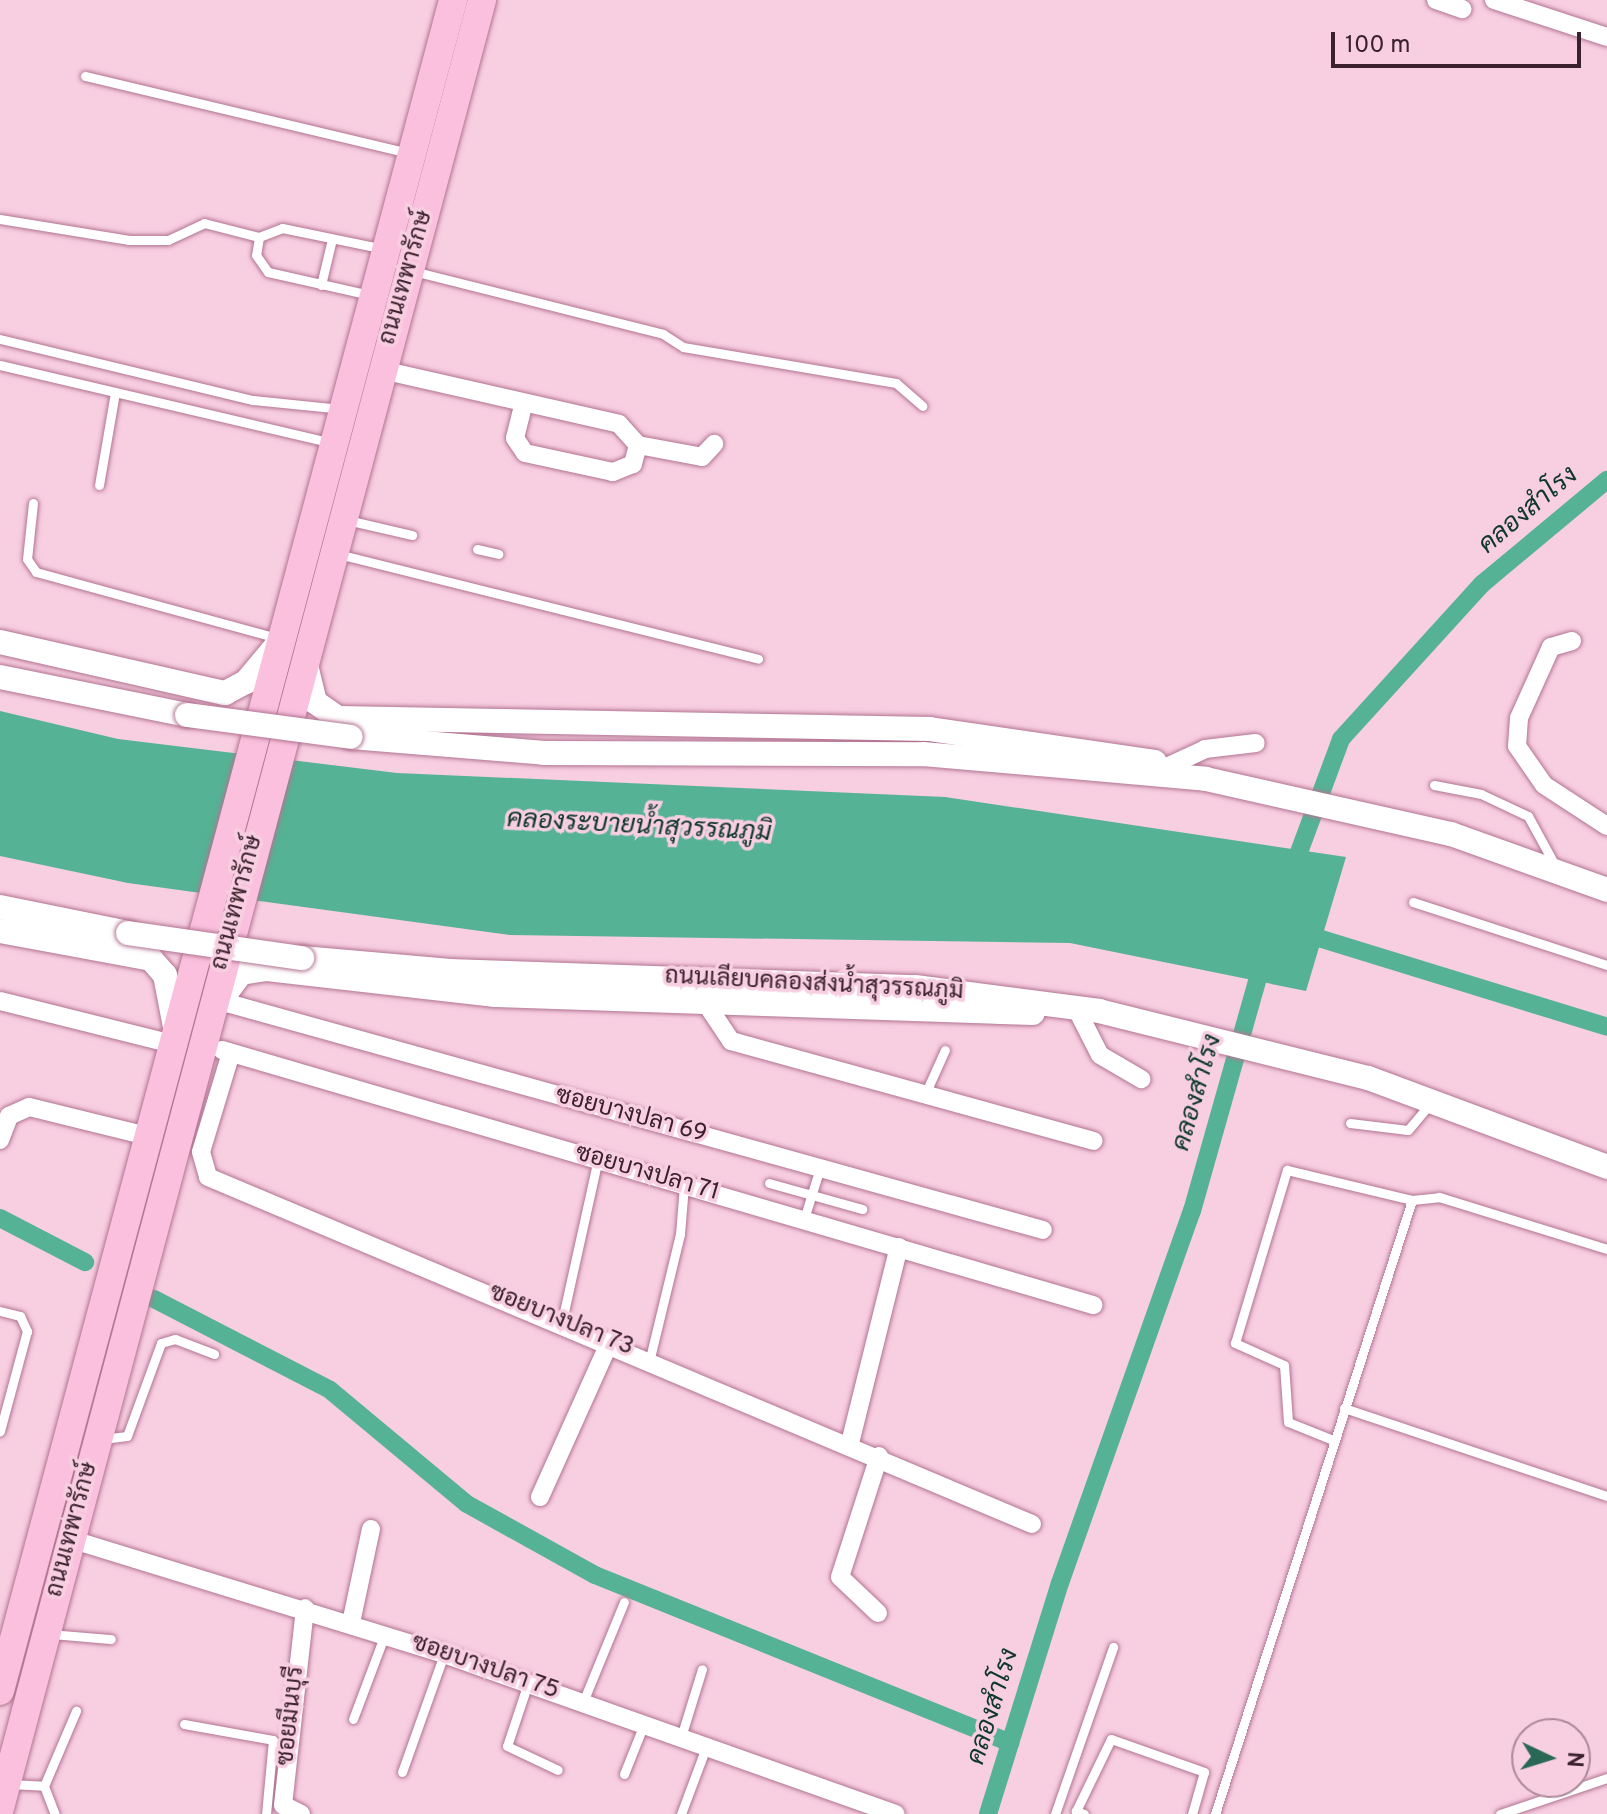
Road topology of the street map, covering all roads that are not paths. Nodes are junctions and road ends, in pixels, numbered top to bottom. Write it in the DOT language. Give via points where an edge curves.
graph roads {
  1 [pos="453,0"];
  2 [pos="482,0"];
  3 [pos="1436,0"];
  4 [pos="1494,0"];
  5 [pos="1462,9"];
  6 [pos="1607,37"];
  7 [pos="85,76"];
  8 [pos="411,154"];
  9 [pos="0,219"];
  10 [pos="259,237"];
  11 [pos="332,239"];
  12 [pos="385,249"];
  13 [pos="409,270"];
  14 [pos="321,285"];
  15 [pos="372,296"];
  16 [pos="0,339"];
  17 [pos="0,365"];
  18 [pos="382,370"];
  19 [pos="115,392"];
  20 [pos="524,403"];
  21 [pos="922,406"];
  22 [pos="341,409"];
  23 [pos="332,443"];
  24 [pos="714,444"];
  25 [pos="638,445"];
  26 [pos="99,485"];
  27 [pos="33,503"];
  28 [pos="340,518"];
  29 [pos="412,535"];
  30 [pos="477,549"];
  31 [pos="331,552"];
  32 [pos="498,554"];
  33 [pos="1572,641"];
  34 [pos="0,642"];
  35 [pos="286,645"];
  36 [pos="758,659"];
  37 [pos="0,677"];
  38 [pos="1256,743"];
  39 [pos="1169,766"];
  40 [pos="1201,779"];
  41 [pos="1434,785"];
  42 [pos="1607,826"];
  43 [pos="1557,869"];
  44 [pos="1607,890"];
  45 [pos="1413,902"];
  46 [pos="0,907"];
  47 [pos="0,931"];
  48 [pos="1607,965"];
  49 [pos="0,1001"];
  50 [pos="220,1001"];
  51 [pos="705,1002"];
  52 [pos="1099,1012"];
  53 [pos="188,1037"];
  54 [pos="945,1050"];
  55 [pos="231,1053"];
  56 [pos="1141,1079"];
  57 [pos="926,1092"];
  58 [pos="1431,1101"];
  59 [pos="1350,1123"];
  60 [pos="147,1136"];
  61 [pos="0,1140"];
  62 [pos="1093,1141"];
  63 [pos="598,1159"];
  64 [pos="1607,1167"];
  65 [pos="820,1168"];
  66 [pos="769,1183"];
  67 [pos="684,1185"];
  68 [pos="811,1195"];
  69 [pos="1412,1200"];
  70 [pos="862,1209"];
  71 [pos="804,1219"];
  72 [pos="1043,1230"];
  73 [pos="899,1247"];
  74 [pos="1607,1249"];
  75 [pos="1093,1305"];
  76 [pos="0,1311"];
  77 [pos="562,1321"];
  78 [pos="610,1341"];
  79 [pos="214,1354"];
  80 [pos="650,1358"];
  81 [pos="1344,1408"];
  82 [pos="0,1431"];
  83 [pos="96,1439"];
  84 [pos="1333,1440"];
  85 [pos="850,1443"];
  86 [pos="879,1456"];
  87 [pos="1607,1496"];
  88 [pos="540,1497"];
  89 [pos="1032,1524"];
  90 [pos="371,1529"];
  91 [pos="70,1539"];
  92 [pos="624,1602"];
  93 [pos="305,1608"];
  94 [pos="878,1613"];
  95 [pos="351,1623"];
  96 [pos="45,1633"];
  97 [pos="385,1634"];
  98 [pos="7,1638"];
  99 [pos="111,1639"];
  100 [pos="1113,1647"];
  101 [pos="444,1654"];
  102 [pos="702,1669"];
  103 [pos="1,1682"];
  104 [pos="528,1683"];
  105 [pos="583,1702"];
  106 [pos="76,1711"];
  107 [pos="353,1719"];
  108 [pos="184,1724"];
  109 [pos="644,1724"];
  110 [pos="681,1737"];
  111 [pos="706,1747"];
  112 [pos="558,1770"];
  113 [pos="402,1772"];
  114 [pos="624,1774"];
  115 [pos="1607,1778"];
  116 [pos="1203,1783"];
  117 [pos="44,1786"];
  118 [pos="1222,1792"];
  119 [pos="3,1796"];
  120 [pos="283,1810"];
  121 [pos="55,1814"];
  122 [pos="266,1814"];
  123 [pos="301,1814"];
  124 [pos="681,1814"];
  125 [pos="895,1814"];
  126 [pos="1055,1814"];
  127 [pos="1084,1814"];
  128 [pos="1192,1814"];
  129 [pos="1215,1814"];
  130 [pos="1500,1814"];
  1 -- 8 [label="main road, ถนนเทพารักษ์"];
  2 -- 13 [label="main road, ถนนเทพารักษ์"];
  3 -- 5 [label="street"];
  4 -- 6 [label="street"];
  7 -- 8 [label="lane"];
  8 -- 12 [label="main road, ถนนเทพารักษ์"];
  9 -- 10 [label="lane" via="129,240 168,240 204,223"];
  10 -- 11 [label="lane" via="282,228"];
  10 -- 14 [label="lane" via="256,255 268,272"];
  11 -- 12 [label="lane"];
  11 -- 14 [label="lane"];
  12 -- 15 [label="main road, ถนนเทพารักษ์"];
  13 -- 18 [label="main road, ถนนเทพารักษ์"];
  13 -- 21 [label="lane" via="663,334 683,347 896,383"];
  14 -- 15 [label="lane"];
  15 -- 22 [label="main road, ถนนเทพารักษ์"];
  16 -- 22 [label="lane" via="253,400"];
  17 -- 19 [label="lane"];
  18 -- 20 [label="street"];
  18 -- 28 [label="main road, ถนนเทพารักษ์"];
  19 -- 23 [label="lane"];
  19 -- 26 [label="lane"];
  20 -- 25 [label="street" via="619,424"];
  20 -- 25 [label="street" via="515,438 525,453 624,471"];
  22 -- 23 [label="main road, ถนนเทพารักษ์"];
  23 -- 35 [label="main road, ถนนเทพารักษ์"];
  24 -- 25 [label="street" via="702,457"];
  27 -- 35 [label="lane" via="27,559 36,572"];
  28 -- 29 [label="lane"];
  28 -- 31 [label="main road, ถนนเทพารักษ์"];
  30 -- 32 [label="lane"];
  31 -- 35 [label="main road, ถนนเทพารักษ์"];
  31 -- 36 [label="lane"];
  33 -- 42 [label="street" via="1551,647 1519,718 1517,746 1544,785"];
  34 -- 35 [label="main road" via="225,693 246,682"];
  35 -- 39 [label="main road" via="315,702 338,718 930,729 1097,748"];
  35 -- 53 [label="main road, ถนนเทพารักษ์, bridge" via="262,696 193,962"];
  35 -- 53 [label="main road, ถนนเทพารักษ์, bridge" via="291,701 222,964"];
  37 -- 40 [label="main road, bridge" via="187,715 351,737 544,753 923,754"];
  38 -- 39 [label="street" via="1205,749"];
  39 -- 40 [label="main road"];
  40 -- 43 [label="main road" via="1451,834"];
  41 -- 43 [label="lane" via="1481,794 1528,816"];
  43 -- 44 [label="main road"];
  45 -- 48 [label="lane"];
  46 -- 52 [label="main road, ถนนเลียบคลองส่งน้ำสุวรรณภูมิ, bridge" via="142,935 450,971 915,987"];
  47 -- 53 [label="main road" via="151,959 165,975"];
  49 -- 53 [label="street, ซอยบางปลา 71"];
  50 -- 51 [label="main road" via="241,973 267,969 388,987"];
  50 -- 53 [label="main road"];
  50 -- 65 [label="street, ซอยบางปลา 69"];
  51 -- 52 [label="main road"];
  51 -- 57 [label="street" via="731,1041"];
  52 -- 56 [label="street" via="1100,1055"];
  52 -- 58 [label="main road, ถนนเลียบคลองส่งน้ำสุวรรณภูมิ" via="1368,1078"];
  53 -- 55 [label="street, ซอยบางปลา 71"];
  53 -- 60 [label="main road, ถนนเทพารักษ์"];
  53 -- 83 [label="main road, ถนนเทพารักษ์"];
  54 -- 57 [label="lane"];
  55 -- 63 [label="street, ซอยบางปลา 71"];
  55 -- 77 [label="street, ซอยบางปลา 73" via="201,1171"];
  57 -- 62 [label="street"];
  58 -- 59 [label="lane" via="1408,1130"];
  58 -- 64 [label="main road, ถนนเลียบคลองส่งน้ำสุวรรณภูมิ"];
  60 -- 61 [label="street" via="29,1107 9,1116"];
  60 -- 98 [label="main road, ถนนเทพารักษ์"];
  63 -- 67 [label="street, ซอยบางปลา 71"];
  63 -- 77 [label="lane"];
  65 -- 68 [label="lane"];
  65 -- 72 [label="street, ซอยบางปลา 69"];
  66 -- 68 [label="lane"];
  67 -- 71 [label="street, ซอยบางปลา 71"];
  67 -- 80 [label="lane" via="680,1234"];
  68 -- 70 [label="lane"];
  68 -- 71 [label="lane"];
  69 -- 74 [label="lane" via="1439,1197"];
  69 -- 81 [label="lane"];
  69 -- 84 [label="lane" via="1304,1169 1282,1175 1235,1343 1284,1365 1288,1422"];
  71 -- 73 [label="street, ซอยบางปลา 71"];
  73 -- 75 [label="street, ซอยบางปลา 71"];
  73 -- 85 [label="street"];
  76 -- 82 [label="lane" via="20,1316 27,1331"];
  77 -- 78 [label="street, ซอยบางปลา 73"];
  78 -- 80 [label="street, ซอยบางปลา 73"];
  78 -- 88 [label="street"];
  79 -- 83 [label="lane" via="175,1339 161,1343 127,1436"];
  80 -- 85 [label="street, ซอยบางปลา 73"];
  81 -- 84 [label="lane"];
  81 -- 87 [label="lane"];
  83 -- 91 [label="main road, ถนนเทพารักษ์"];
  84 -- 118 [label="lane"];
  85 -- 86 [label="street, ซอยบางปลา 73"];
  86 -- 89 [label="street, ซอยบางปลา 73"];
  86 -- 94 [label="street" via="840,1577"];
  90 -- 95 [label="street"];
  91 -- 93 [label="street, ซอยบางปลา 75"];
  91 -- 96 [label="main road, ถนนเทพารักษ์"];
  92 -- 105 [label="lane"];
  93 -- 95 [label="street, ซอยบางปลา 75"];
  93 -- 120 [label="street, ซอยมีนบุรี"];
  95 -- 97 [label="street, ซอยบางปลา 75"];
  96 -- 99 [label="lane"];
  96 -- 119 [label="main road, ถนนเทพารักษ์"];
  97 -- 101 [label="street, ซอยบางปลา 75"];
  97 -- 107 [label="lane"];
  98 -- 103 [label="main road, ถนนเทพารักษ์"];
  100 -- 126 [label="lane"];
  101 -- 104 [label="street, ซอยบางปลา 75"];
  101 -- 113 [label="lane"];
  102 -- 110 [label="lane"];
  104 -- 105 [label="street, ซอยบางปลา 75"];
  104 -- 112 [label="lane" via="507,1746"];
  105 -- 109 [label="street, ซอยบางปลา 75"];
  106 -- 117 [label="lane"];
  108 -- 122 [label="lane" via="273,1740"];
  109 -- 110 [label="street, ซอยบางปลา 75"];
  109 -- 114 [label="lane"];
  110 -- 111 [label="street, ซอยบางปลา 75"];
  111 -- 124 [label="lane"];
  111 -- 125 [label="street, ซอยบางปลา 75"];
  115 -- 130 [label="lane"];
  116 -- 118 [label="lane"];
  116 -- 127 [label="lane" via="1204,1772 1111,1739 1076,1811"];
  116 -- 128 [label="lane"];
  117 -- 119 [label="lane"];
  117 -- 121 [label="lane"];
  118 -- 129 [label="lane"];
  120 -- 123 [label="street, ซอยมีนบุรี"];
}
